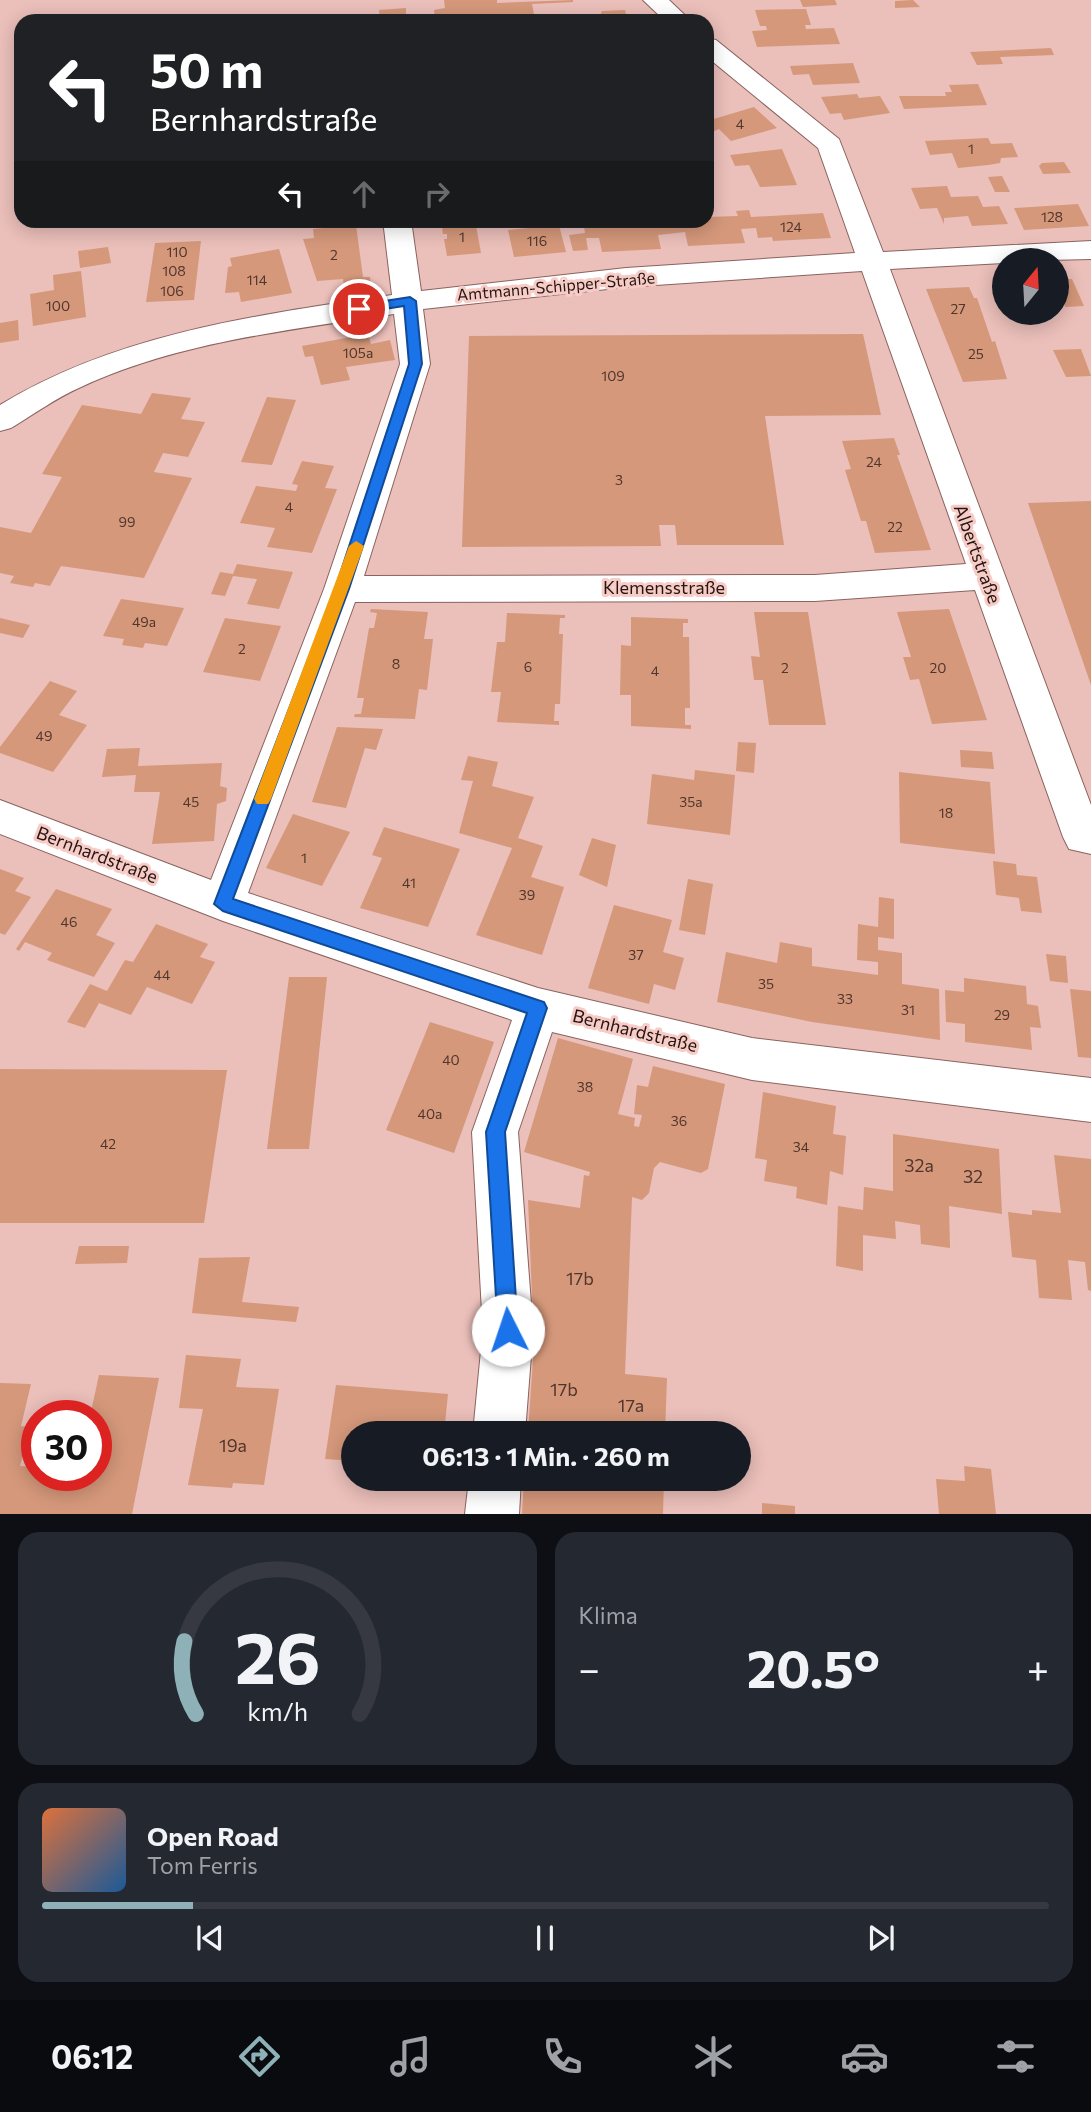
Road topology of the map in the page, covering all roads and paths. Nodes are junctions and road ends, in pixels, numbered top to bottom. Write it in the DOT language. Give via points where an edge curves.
graph roads {
  1 [pos="655,0"];
  2 [pos="671,14"];
  3 [pos="714,51"];
  4 [pos="398,228"];
  5 [pos="1091,250"];
  6 [pos="870,262"];
  7 [pos="410,301"];
  8 [pos="0,420"];
  9 [pos="985,576"];
  10 [pos="342,589"];
  11 [pos="0,817"];
  12 [pos="1091,837"];
  13 [pos="223,904"];
  14 [pos="538,1008"];
  15 [pos="1091,1100"];
  16 [pos="500,1421"];
  17 [pos="494,1491"];
  18 [pos="492,1514"];
  1 -- 2 [label="street"];
  3 -- 6 [label="street, Albertstraße" via="830,145"];
  4 -- 7 [label="street"];
  5 -- 6 [label="street, Amtmann-Schipper-Straße"];
  6 -- 7 [label="street, Amtmann-Schipper-Straße" via="512,286"];
  6 -- 9 [label="street, Albertstraße"];
  7 -- 8 [label="street, Amtmann-Schipper-Straße" via="209,335 142,352 75,377"];
  7 -- 10 [label="street" via="415,364"];
  9 -- 10 [label="street, Klemensstraße" via="815,587"];
  9 -- 12 [label="street, Albertstraße" via="1083,837"];
  10 -- 13 [label="street"];
  11 -- 13 [label="street, Bernhardstraße"];
  13 -- 14 [label="street, Bernhardstraße"];
  14 -- 15 [label="street, Bernhardstraße" via="752,1059"];
  14 -- 16 [label="street" via="495,1132 508,1330"];
  17 -- 18 [label="street"];
}
